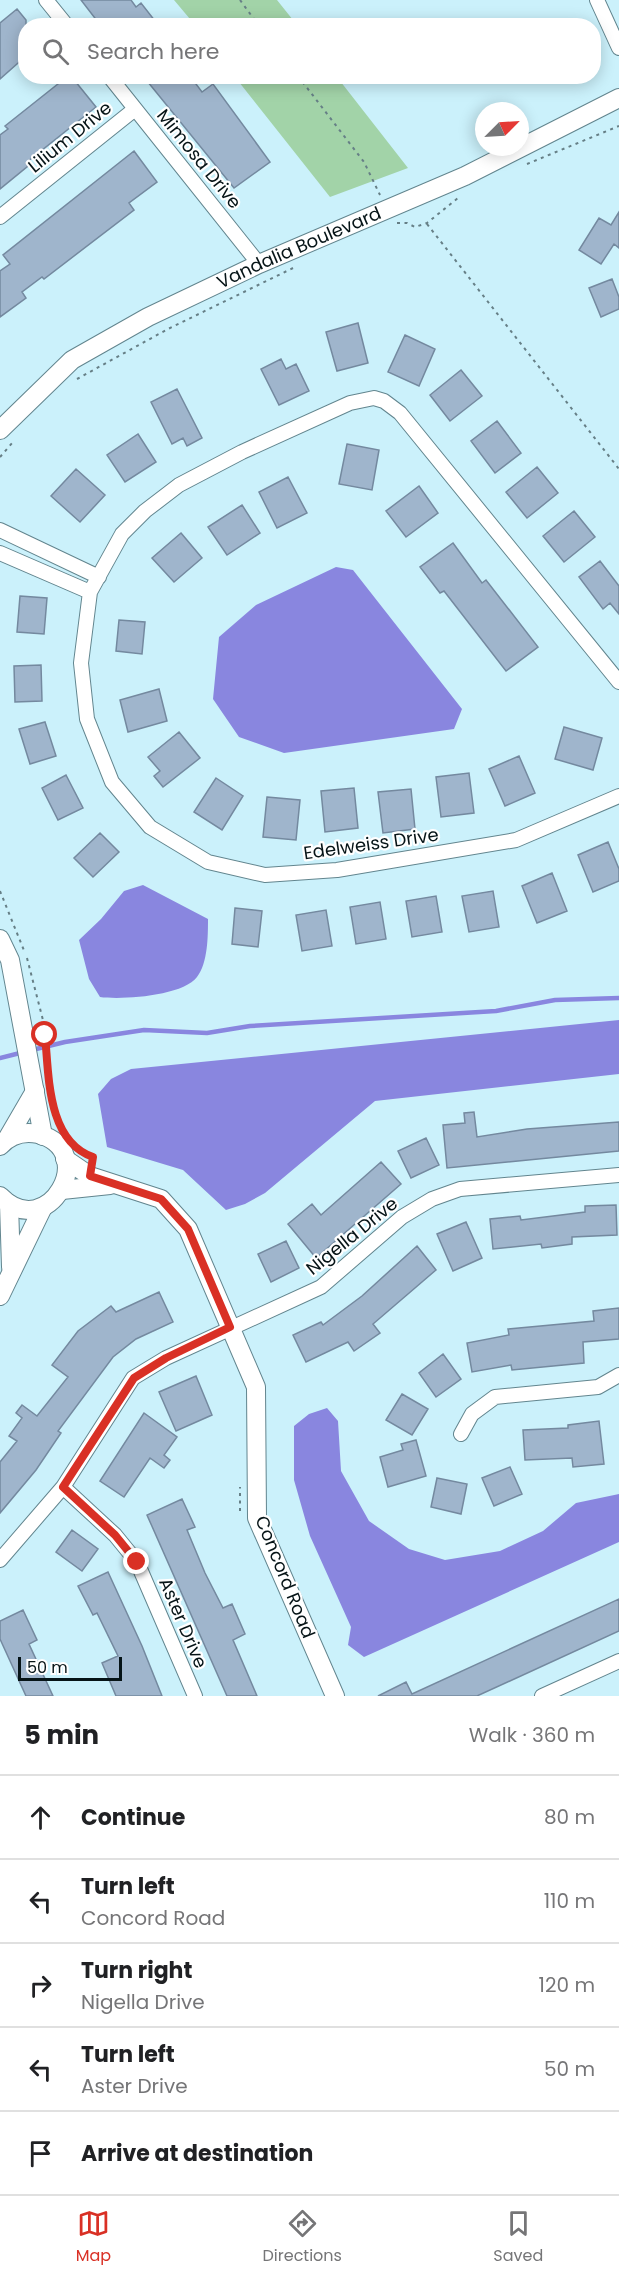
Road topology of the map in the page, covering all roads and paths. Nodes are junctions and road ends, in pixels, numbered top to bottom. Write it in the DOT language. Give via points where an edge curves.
graph roads {
  1 [pos="46,0"];
  2 [pos="240,0"];
  3 [pos="597,0"];
  4 [pos="61,18"];
  5 [pos="253,18"];
  6 [pos="619,48"];
  7 [pos="115,84"];
  8 [pos="304,84"];
  9 [pos="619,98"];
  10 [pos="135,109"];
  11 [pos="619,126"];
  12 [pos="524,165"];
  13 [pos="462,194"];
  14 [pos="389,216"];
  15 [pos="0,217"];
  16 [pos="427,223"];
  17 [pos="259,264"];
  18 [pos="302,264"];
  19 [pos="73,382"];
  20 [pos="0,430"];
  21 [pos="19,434"];
  22 [pos="0,457"];
  23 [pos="619,469"];
  24 [pos="0,530"];
  25 [pos="0,553"];
  26 [pos="99,577"];
  27 [pos="90,592"];
  28 [pos="619,682"];
  29 [pos="619,796"];
  30 [pos="0,939"];
  31 [pos="45,1035"];
  32 [pos="42,1087"];
  33 [pos="54,1109"];
  34 [pos="62,1132"];
  35 [pos="44,1136"];
  36 [pos="3,1142"];
  37 [pos="65,1159"];
  38 [pos="619,1175"];
  39 [pos="117,1184"];
  40 [pos="62,1190"];
  41 [pos="4,1200"];
  42 [pos="43,1207"];
  43 [pos="11,1269"];
  44 [pos="0,1296"];
  45 [pos="230,1327"];
  46 [pos="619,1375"];
  47 [pos="461,1434"];
  48 [pos="240,1481"];
  49 [pos="63,1487"];
  50 [pos="240,1513"];
  51 [pos="0,1560"];
  52 [pos="619,1661"];
  53 [pos="195,1696"];
  54 [pos="335,1696"];
  55 [pos="542,1696"];
  1 -- 4 [label="street"];
  2 -- 5 [label="path"];
  3 -- 6 [label="street"];
  7 -- 10 [label="street, Mimosa Drive"];
  8 -- 14 [label="path" via="364,162"];
  9 -- 14 [label="street, Vandalia Boulevard"];
  10 -- 15 [label="street, Lilium Drive"];
  10 -- 17 [label="street, Mimosa Drive"];
  11 -- 12 [label="path"];
  13 -- 16 [label="path"];
  14 -- 16 [label="path" via="415,227"];
  14 -- 17 [label="street, Vandalia Boulevard"];
  16 -- 23 [label="path"];
  17 -- 20 [label="street, Vandalia Boulevard" via="148,317 72,360"];
  18 -- 19 [label="path" via="119,354"];
  21 -- 22 [label="path"];
  24 -- 26 [label="street"];
  25 -- 27 [label="street"];
  26 -- 27 [label="street, Edelweiss Drive"];
  26 -- 28 [label="street, Edelweiss Drive" via="123,534 179,485 350,403 374,398 400,413"];
  27 -- 29 [label="street, Edelweiss Drive" via="81,663 87,719 112,782 150,827 208,862 265,875 337,870 516,840"];
  30 -- 32 [label="street" via="10,960 28,1061"];
  31 -- 32 [label="path" via="47,1058"];
  32 -- 35 [label="street"];
  32 -- 36 [label="street"];
  33 -- 34 [label="path"];
  35 -- 36 [label="street" via="31,1133"];
  35 -- 37 [label="street, Concord Road" via="53,1141"];
  37 -- 39 [label="street, Concord Road" via="90,1176"];
  37 -- 40 [label="street" via="66,1180"];
  38 -- 45 [label="street, Nigella Drive" via="460,1189 432,1199 402,1217 321,1287"];
  39 -- 40 [label="street, Concord Road"];
  39 -- 45 [label="street, Concord Road" via="161,1199 188,1229"];
  40 -- 42 [label="street"];
  41 -- 42 [label="street" via="32,1209"];
  41 -- 43 [label="street"];
  42 -- 43 [label="street"];
  43 -- 44 [label="street"];
  45 -- 49 [label="street, Nigella Drive" via="134,1378"];
  45 -- 54 [label="street, Concord Road" via="256,1387 257,1518"];
  46 -- 47 [label="street" via="597,1387 495,1397 472,1414"];
  48 -- 50 [label="path"];
  49 -- 51 [label="street, Nigella Drive"];
  49 -- 53 [label="street, Aster Drive" via="115,1535 137,1562"];
  52 -- 55 [label="street"];
}
